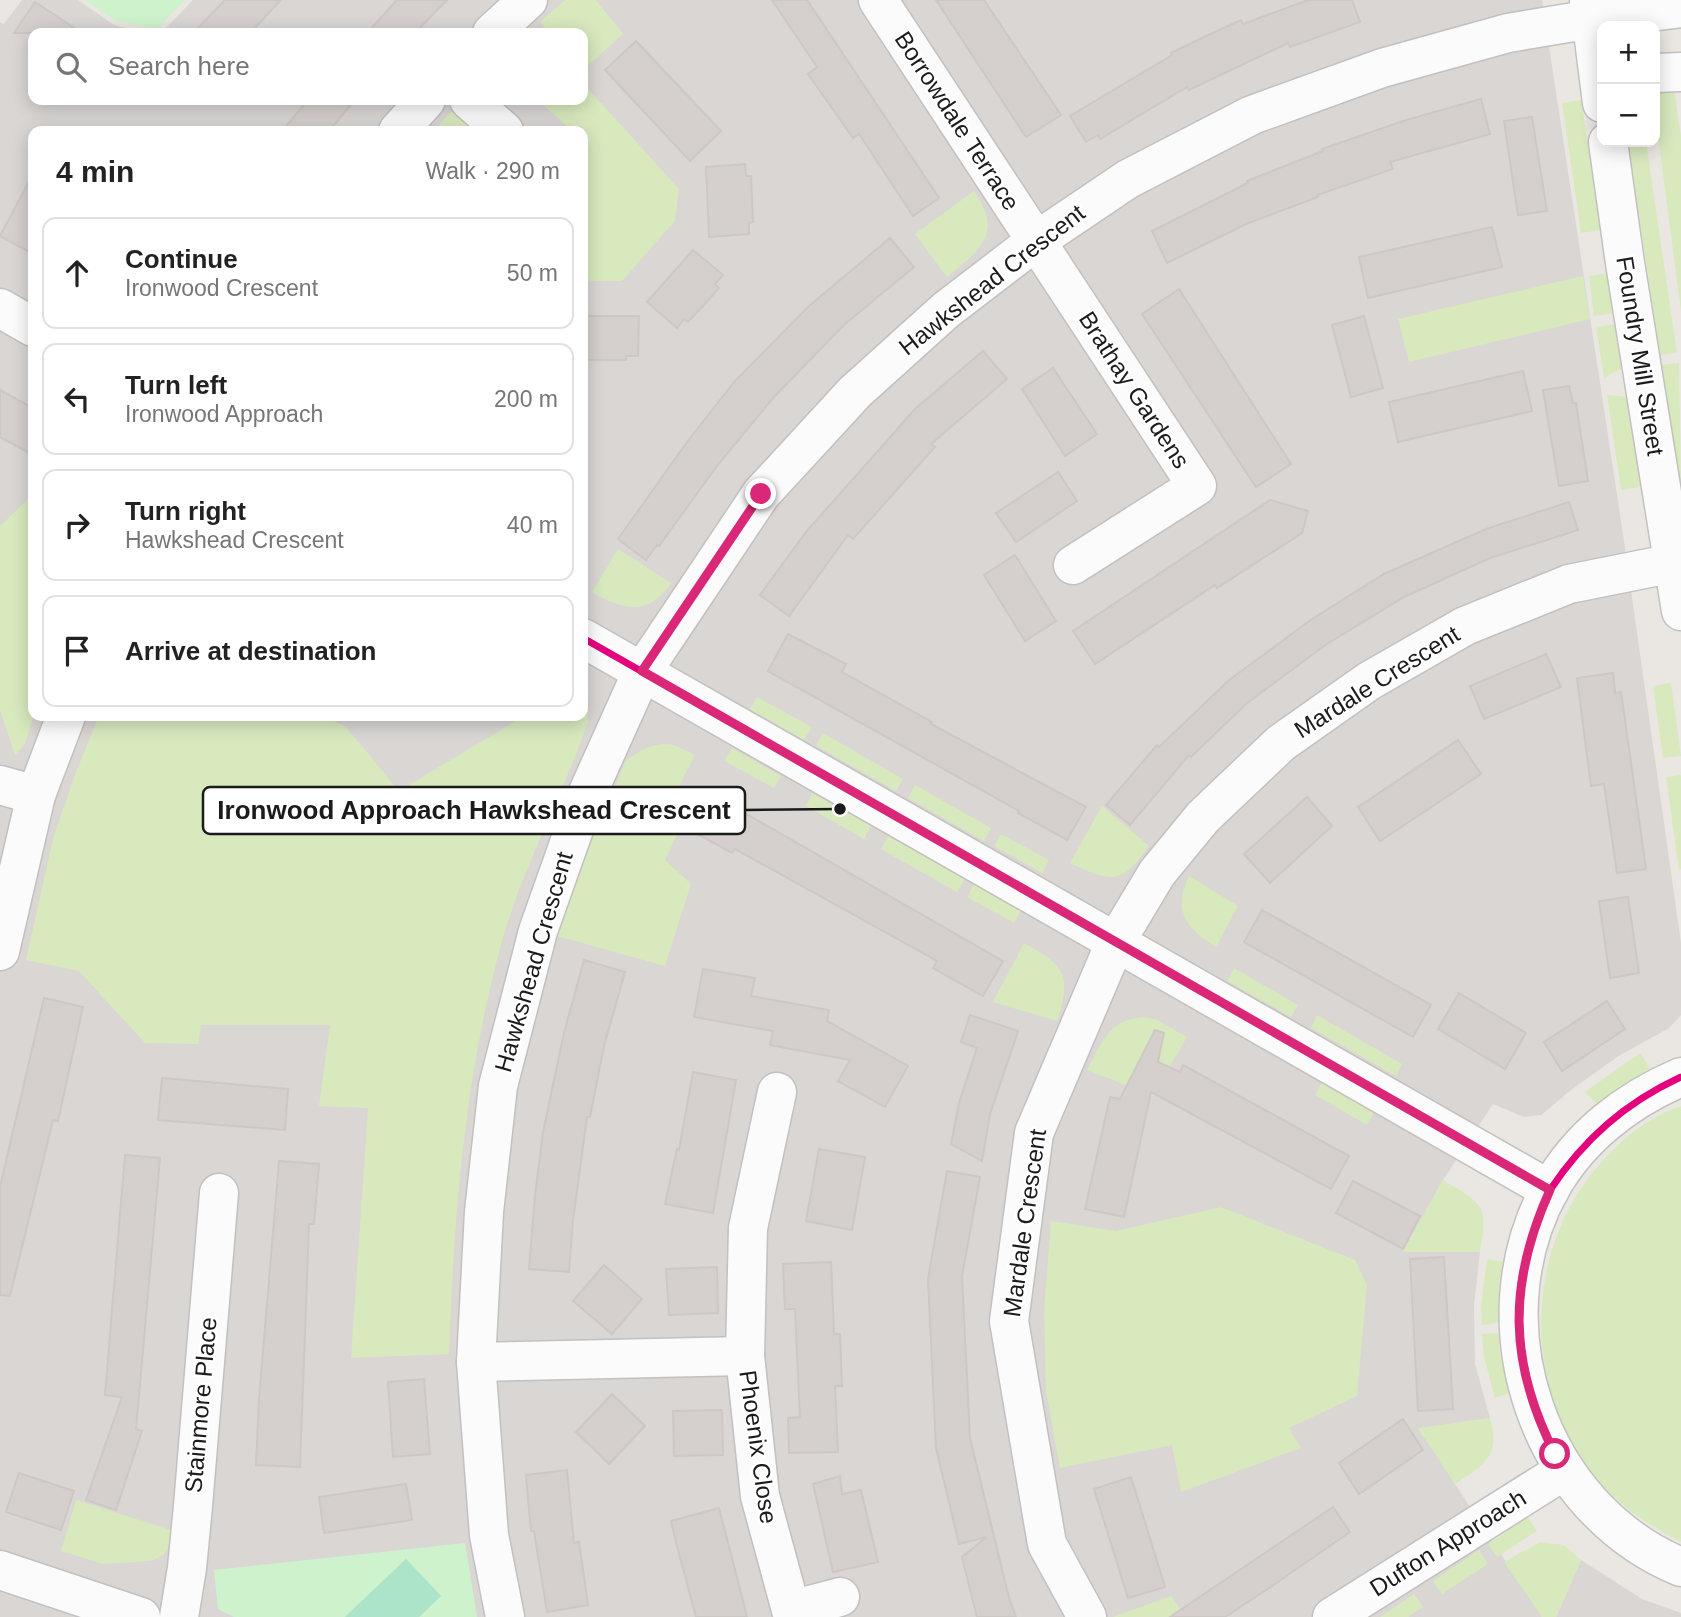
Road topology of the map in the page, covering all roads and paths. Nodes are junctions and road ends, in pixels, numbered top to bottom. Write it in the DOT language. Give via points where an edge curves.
graph roads {
  1 [pos="528,0"];
  2 [pos="878,0"];
  3 [pos="1681,8"];
  4 [pos="1590,9"];
  5 [pos="497,28"];
  6 [pos="1660,72"];
  7 [pos="1681,72"];
  8 [pos="1600,84"];
  9 [pos="421,105"];
  10 [pos="475,105"];
  11 [pos="403,126"];
  12 [pos="498,126"];
  13 [pos="1609,147"];
  14 [pos="1036,241"];
  15 [pos="0,308"];
  16 [pos="28,324"];
  17 [pos="1674,563"];
  18 [pos="1073,565"];
  19 [pos="1681,611"];
  20 [pos="588,641"];
  21 [pos="642,671"];
  22 [pos="64,721"];
  23 [pos="0,785"];
  24 [pos="36,795"];
  25 [pos="1115,943"];
  26 [pos="0,951"];
  27 [pos="1681,1077"];
  28 [pos="777,1092"];
  29 [pos="1550,1190"];
  30 [pos="219,1193"];
  31 [pos="746,1356"];
  32 [pos="476,1362"];
  33 [pos="1565,1470"];
  34 [pos="1681,1567"];
  35 [pos="0,1570"];
  36 [pos="840,1597"];
  37 [pos="141,1617"];
  38 [pos="179,1617"];
  39 [pos="505,1617"];
  40 [pos="1087,1617"];
  41 [pos="1332,1617"];
  1 -- 5 [label="street"];
  2 -- 14 [label="street, Borrowdale Terrace"];
  3 -- 4 [label="street, Hawkshead Crescent"];
  4 -- 8 [label="street"];
  4 -- 14 [label="street, Hawkshead Crescent" via="1382,68 1252,115 1128,179"];
  6 -- 7 [label="street"];
  9 -- 11 [label="street"];
  10 -- 12 [label="street"];
  13 -- 17 [label="street, Foundry Mill Street"];
  14 -- 18 [label="street, Brathay Gardens" via="1197,486"];
  14 -- 21 [label="street, Hawkshead Crescent" via="946,310 855,392 761,494"];
  15 -- 16 [label="street"];
  17 -- 19 [label="street, Foundry Mill Street"];
  17 -- 25 [label="street, Mardale Crescent" via="1569,584 1465,626 1369,681 1281,743 1203,817 1157,873"];
  20 -- 21 [label="street"];
  21 -- 25 [label="street"];
  21 -- 32 [label="street, Hawkshead Crescent" via="584,801 538,931 498,1086 484,1212"];
  22 -- 24 [label="street"];
  23 -- 24 [label="street"];
  24 -- 26 [label="street"];
  25 -- 29 [label="street"];
  25 -- 40 [label="street, Mardale Crescent" via="1034,1133 1009,1321 1047,1544"];
  27 -- 29 [label="street" via="1640,1096 1599,1128"];
  28 -- 31 [label="street, Phoenix Close" via="748,1228"];
  29 -- 33 [label="street" via="1522,1268 1518,1322 1532,1403"];
  30 -- 38 [label="street, Stainmore Place" via="193,1506"];
  31 -- 32 [label="street, Phoenix Close"];
  31 -- 36 [label="street, Phoenix Close" via="761,1496 791,1611"];
  32 -- 39 [label="street, Hawkshead Crescent" via="489,1535"];
  33 -- 34 [label="street" via="1606,1518 1650,1551"];
  33 -- 41 [label="street, Dufton Approach"];
  35 -- 37 [label="street"];
}
